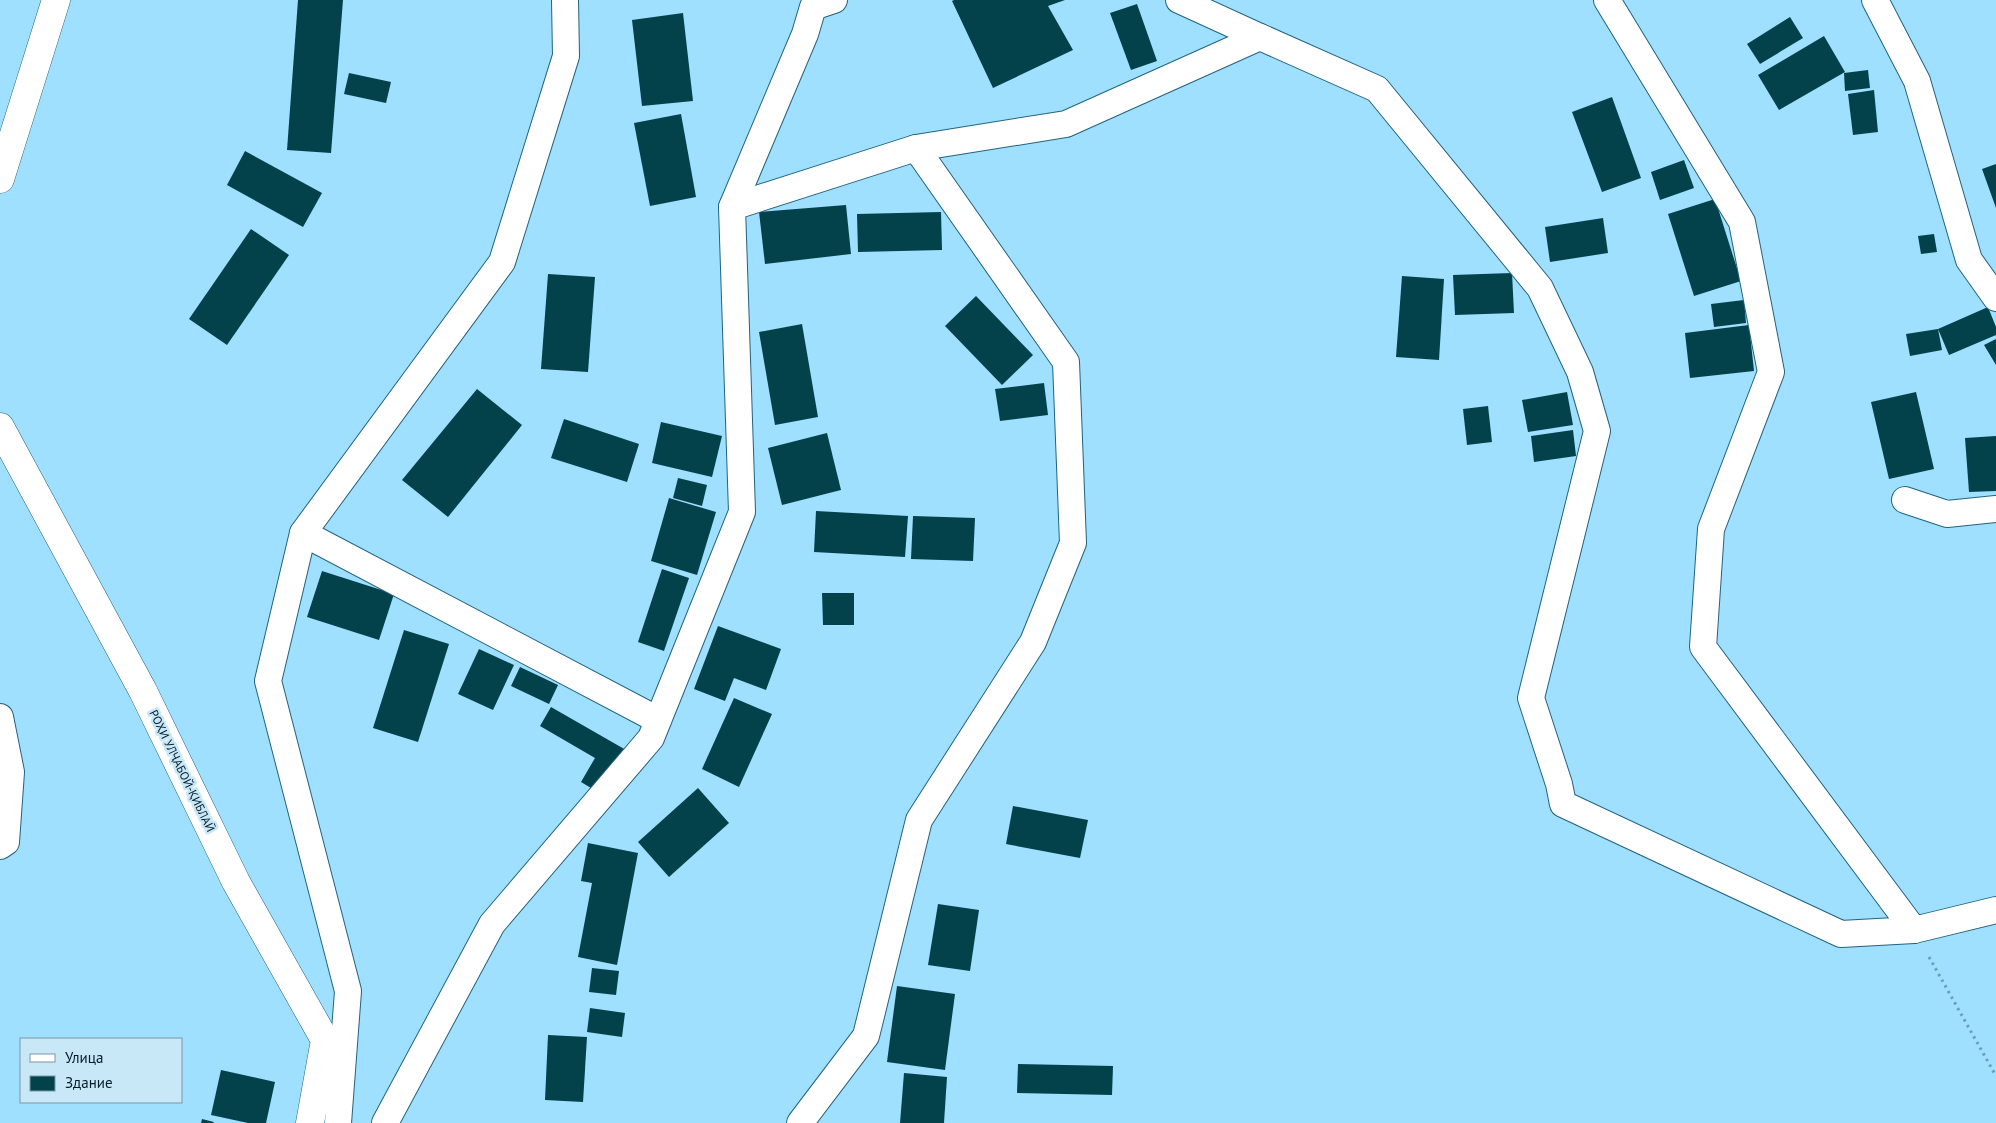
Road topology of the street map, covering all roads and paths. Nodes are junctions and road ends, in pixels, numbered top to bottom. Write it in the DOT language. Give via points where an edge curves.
graph roads {
  1 [pos="56,0"];
  2 [pos="564,0"];
  3 [pos="834,0"];
  4 [pos="1178,0"];
  5 [pos="1607,0"];
  6 [pos="1875,0"];
  7 [pos="1260,36"];
  8 [pos="916,148"];
  9 [pos="0,179"];
  10 [pos="732,207"];
  11 [pos="1996,298"];
  12 [pos="0,427"];
  13 [pos="1905,500"];
  14 [pos="1996,509"];
  15 [pos="303,533"];
  16 [pos="0,717"];
  17 [pos="658,720"];
  18 [pos="0,846"];
  19 [pos="1996,910"];
  20 [pos="1914,930"];
  21 [pos="1996,1076"];
  22 [pos="310,1123"];
  23 [pos="338,1123"];
  24 [pos="385,1123"];
  25 [pos="800,1123"];
  1 -- 9 [label="street"];
  2 -- 15 [label="street" via="566,56 502,262"];
  3 -- 10 [label="street" via="813,7 805,34"];
  4 -- 7 [label="street"];
  5 -- 20 [label="street" via="1742,222 1771,372 1711,529 1704,647"];
  6 -- 11 [label="street" via="1917,82 1969,260"];
  7 -- 8 [label="street" via="1066,124"];
  7 -- 20 [label="street" via="1377,89 1540,288 1580,372 1597,431 1531,698 1563,804 1841,934"];
  8 -- 10 [label="street"];
  8 -- 25 [label="street" via="1066,362 1073,543 1033,642 919,820 866,1036"];
  10 -- 17 [label="street" via="742,512"];
  12 -- 22 [label="street, РОҲИ УЛҶАБОЙ-ҚИБЛАӢ" via="143,691 236,882 325,1040"];
  13 -- 14 [label="street" via="1947,514"];
  15 -- 17 [label="street"];
  15 -- 23 [label="street" via="268,681 348,991"];
  16 -- 18 [label="street" via="11,772 6,842"];
  17 -- 24 [label="street" via="651,738 492,924"];
  19 -- 20 [label="street"];
  20 -- 21 [label="path"];
}
